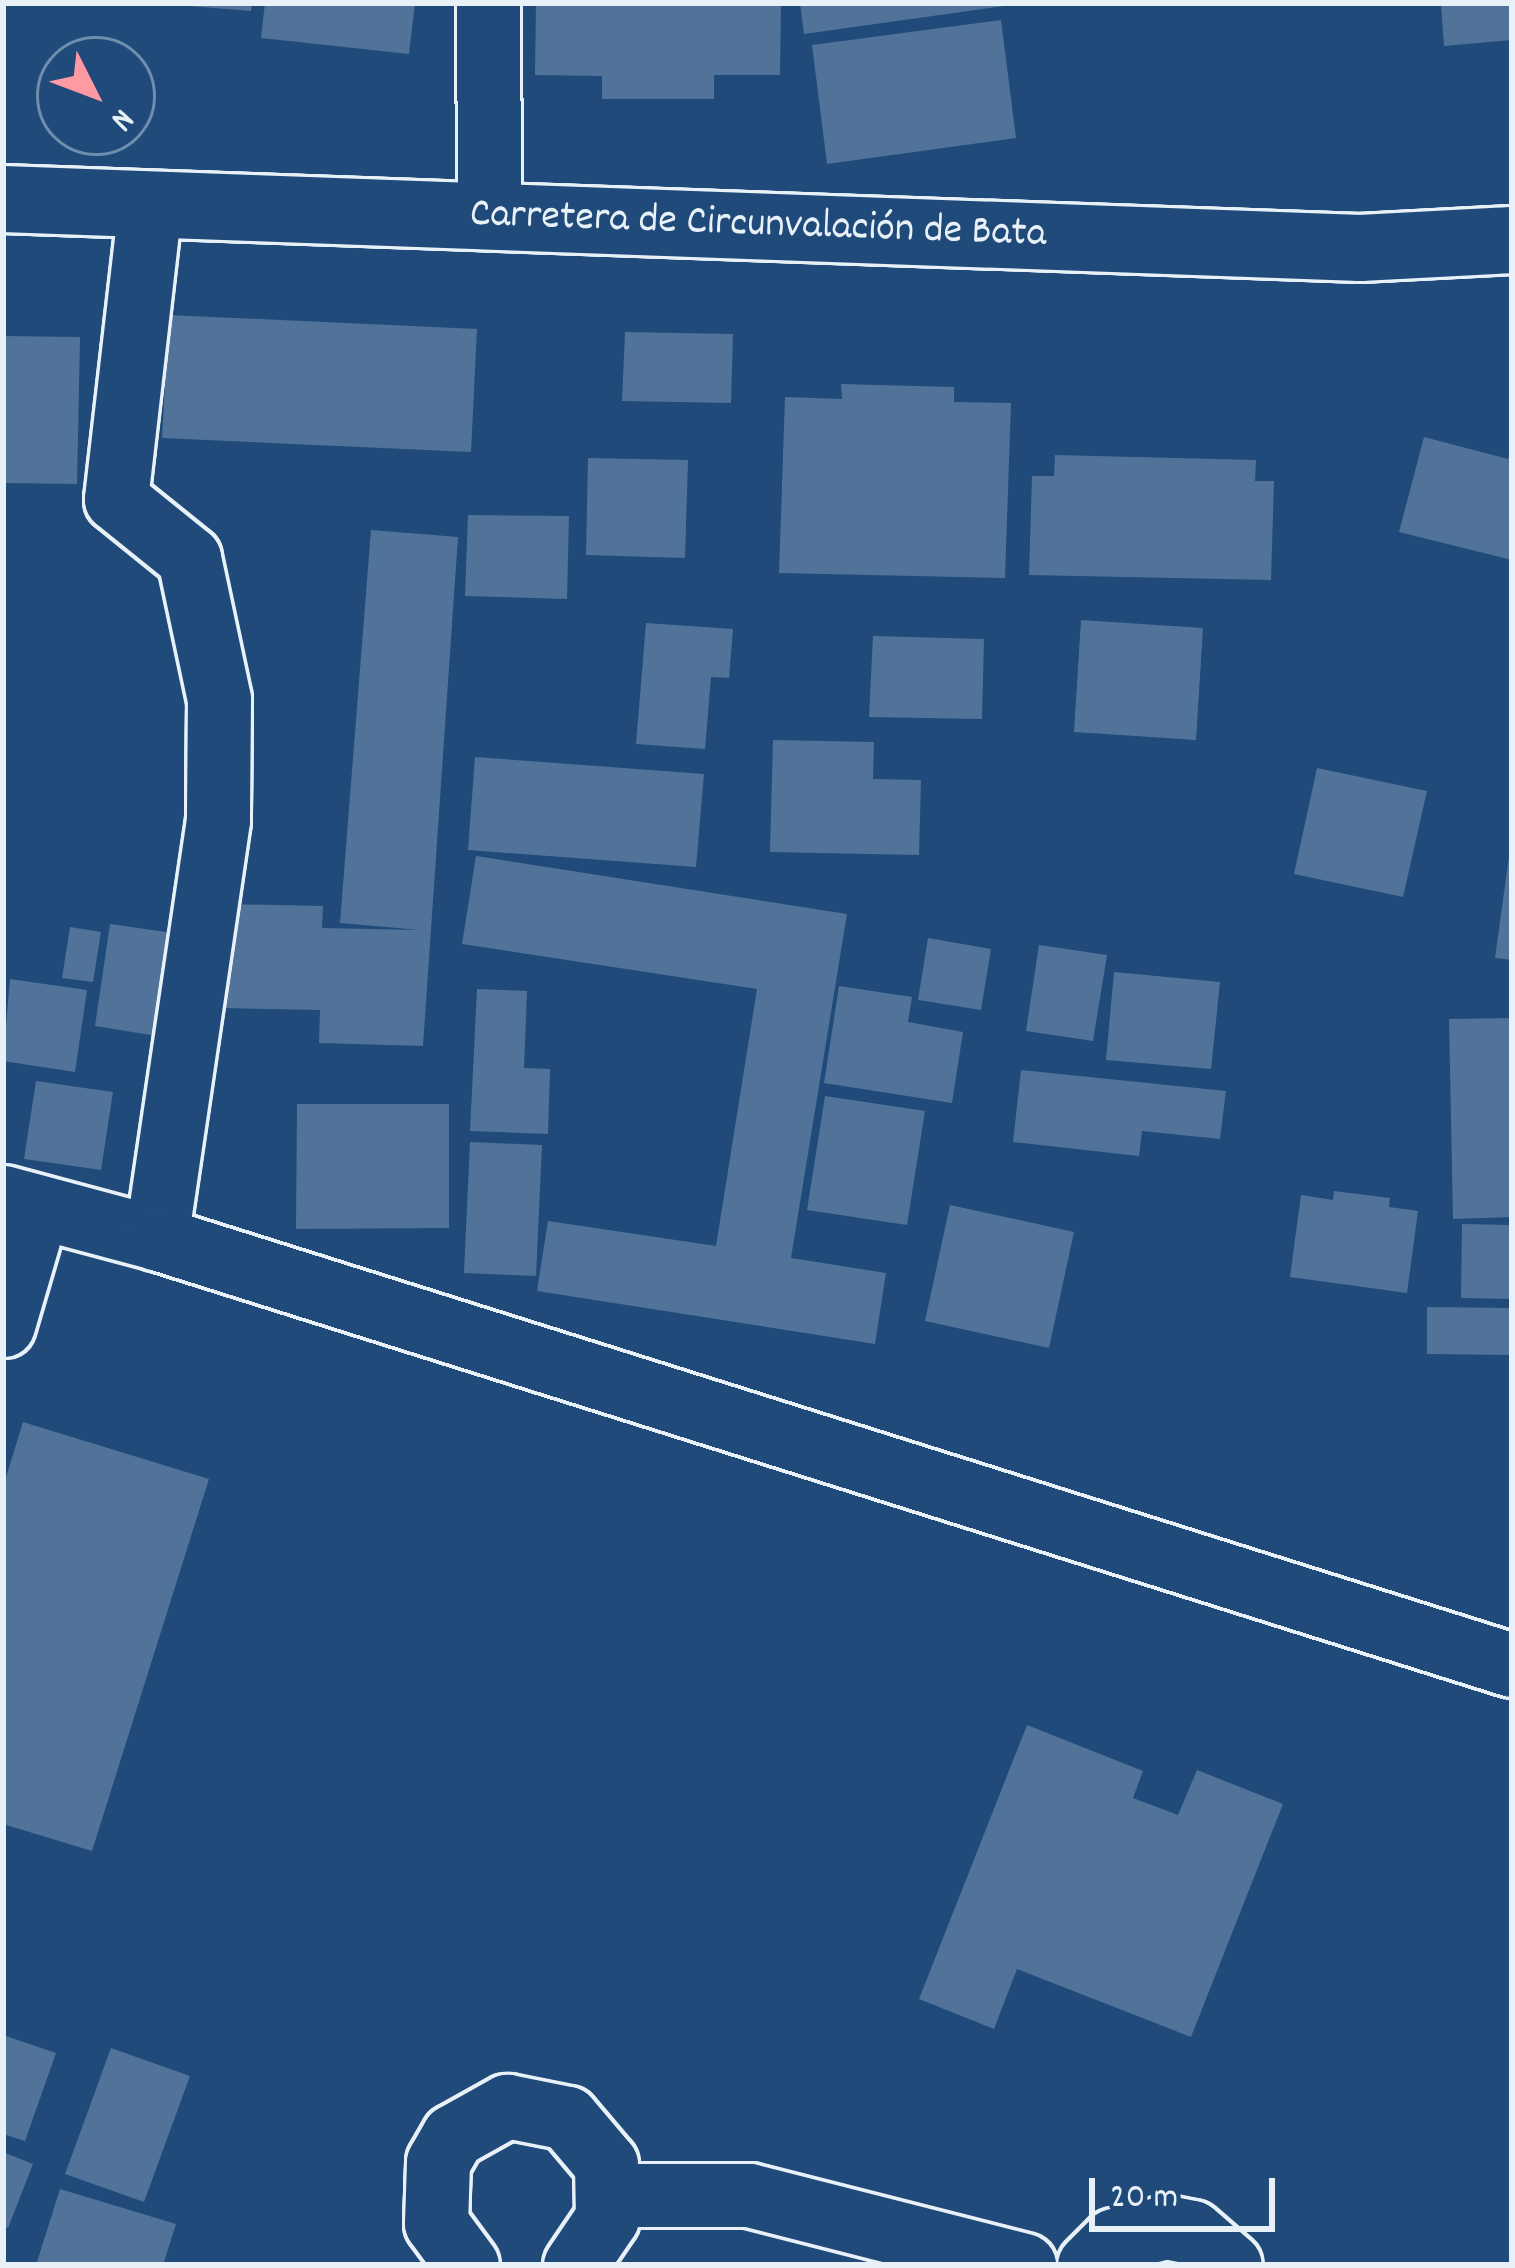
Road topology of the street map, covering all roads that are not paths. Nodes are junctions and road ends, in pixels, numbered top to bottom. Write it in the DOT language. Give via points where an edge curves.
graph roads {
  1 [pos="488,3"];
  2 [pos="3,200"];
  3 [pos="150,205"];
  4 [pos="489,217"];
  5 [pos="1512,240"];
  6 [pos="20,1203"];
  7 [pos="156,1238"];
  8 [pos="3,1324"];
  9 [pos="1512,1665"];
  10 [pos="610,2194"];
  11 [pos="466,2265"];
  12 [pos="575,2265"];
  13 [pos="1024,2265"];
  14 [pos="1089,2265"];
  15 [pos="1230,2265"];
  1 -- 4 [label="street"];
  2 -- 3 [label="main road, Carretera de Circunvalación de Bata"];
  3 -- 4 [label="main road, Carretera de Circunvalación de Bata"];
  3 -- 7 [label="street" via="116,499 189,558 219,699 218,820"];
  4 -- 5 [label="main road, Carretera de Circunvalación de Bata" via="1360,248"];
  6 -- 7 [label="street"];
  6 -- 8 [label="street"];
  7 -- 9 [label="street"];
  10 -- 11 [label="street" via="606,2164 567,2118 538,2106 478,2116 454,2136 431,2193 436,2223"];
  10 -- 12 [label="street" via="598,2241"];
  10 -- 13 [label="street" via="749,2195"];
  14 -- 15 [label="street" via="1114,2240 1166,2227 1203,2239"];
}
